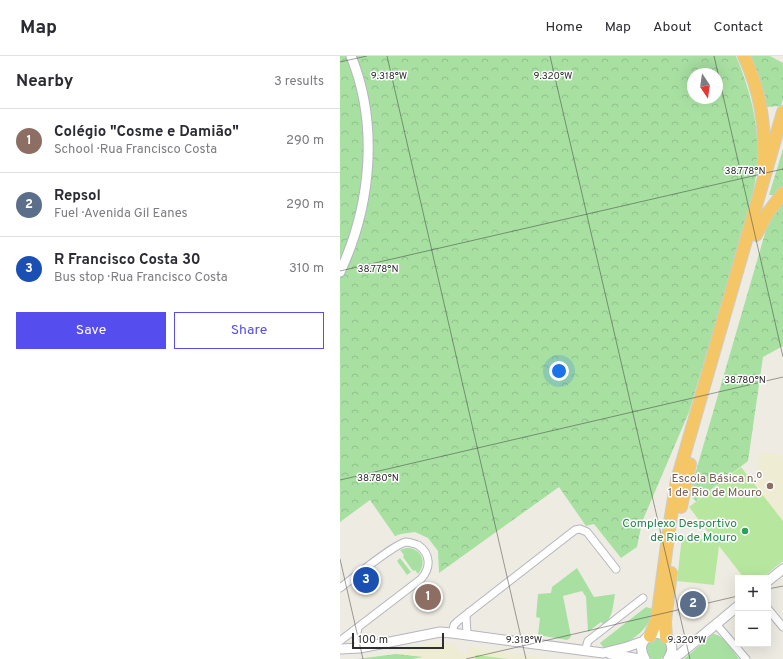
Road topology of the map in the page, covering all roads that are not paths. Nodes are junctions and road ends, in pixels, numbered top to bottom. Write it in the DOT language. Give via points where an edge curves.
graph roads {
  1 [pos="350,56"];
  2 [pos="744,56"];
  3 [pos="783,112"];
  4 [pos="783,136"];
  5 [pos="763,185"];
  6 [pos="783,193"];
  7 [pos="756,235"];
  8 [pos="340,272"];
  9 [pos="616,569"];
  10 [pos="783,569"];
  11 [pos="771,579"];
  12 [pos="340,588"];
  13 [pos="643,598"];
  14 [pos="735,608"];
  15 [pos="770,611"];
  16 [pos="470,612"];
  17 [pos="716,624"];
  18 [pos="783,627"];
  19 [pos="358,628"];
  20 [pos="452,632"];
  21 [pos="467,634"];
  22 [pos="647,638"];
  23 [pos="668,639"];
  24 [pos="340,641"];
  25 [pos="693,642"];
  26 [pos="360,648"];
  27 [pos="340,649"];
  28 [pos="585,651"];
  29 [pos="603,653"];
  30 [pos="640,659"];
  31 [pos="645,659"];
  32 [pos="668,659"];
  33 [pos="746,659"];
  1 -- 8 [label="street" via="366,115 368,166 360,219"];
  2 -- 5 [label="highway" via="756,83 763,116"];
  3 -- 5 [label="highway"];
  4 -- 7 [label="highway"];
  5 -- 22 [label="highway" via="677,480 657,619"];
  6 -- 7 [label="highway" via="767,214"];
  7 -- 23 [label="highway" via="686,476 665,622"];
  9 -- 16 [label="street" via="587,532 578,529"];
  10 -- 11 [label="street"];
  12 -- 19 [label="street" via="395,547 406,542 414,543 427,555 429,564 426,573"];
  13 -- 28 [label="street" via="588,641"];
  14 -- 17 [label="street"];
  15 -- 18 [label="street"];
  16 -- 20 [label="street" via="455,623"];
  16 -- 21 [label="street" via="466,616"];
  17 -- 25 [label="street"];
  17 -- 33 [label="street"];
  19 -- 24 [label="street"];
  19 -- 26 [label="street" via="356,637"];
  20 -- 21 [label="street"];
  20 -- 26 [label="street"];
  21 -- 28 [label="street"];
  22 -- 23 [label="street" via="658,634"];
  22 -- 29 [label="street"];
  22 -- 31 [label="street" via="641,647"];
  23 -- 25 [label="street" via="679,645"];
  23 -- 32 [label="street" via="672,651"];
  25 -- 32 [label="street" via="680,654"];
  26 -- 27 [label="street"];
  28 -- 29 [label="street"];
  29 -- 30 [label="street"];
}
